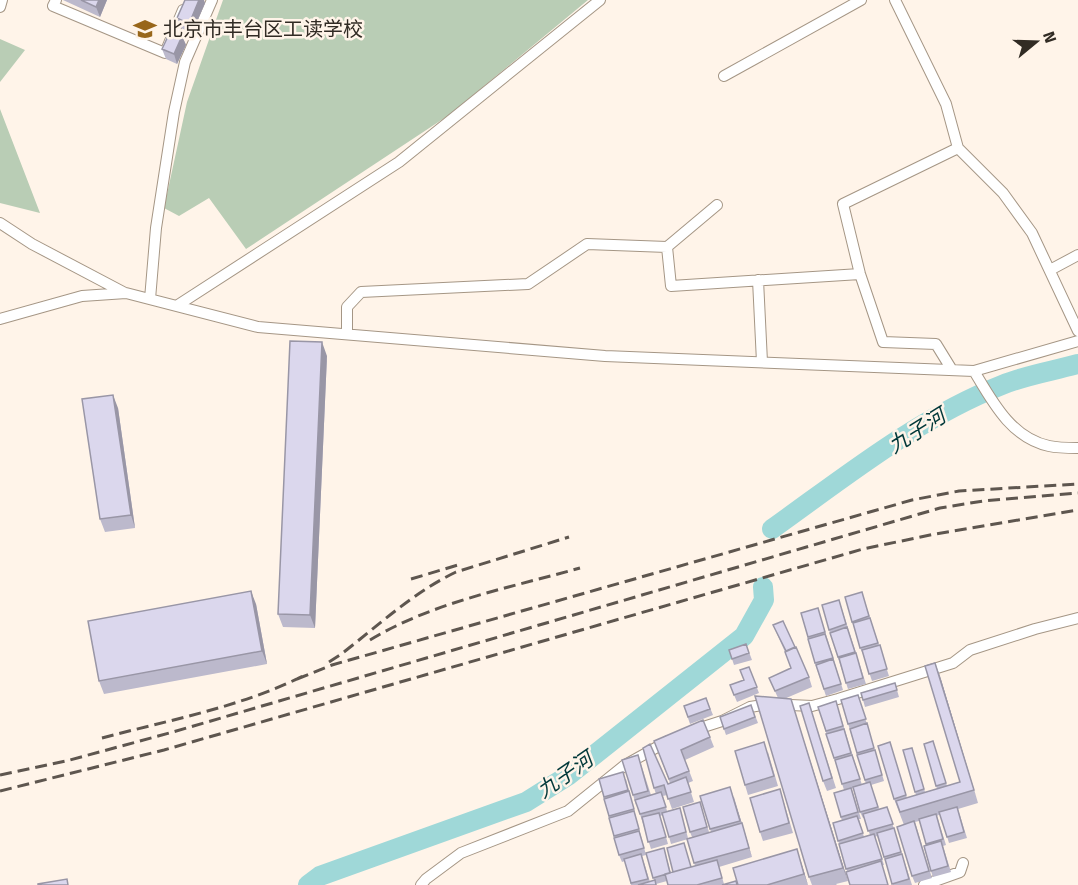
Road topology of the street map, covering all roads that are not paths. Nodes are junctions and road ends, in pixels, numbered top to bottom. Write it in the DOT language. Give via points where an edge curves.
graph roads {
  1 [pos="2,0"];
  2 [pos="56,0"];
  3 [pos="212,0"];
  4 [pos="600,0"];
  5 [pos="861,0"];
  6 [pos="895,0"];
  7 [pos="186,3"];
  8 [pos="0,7"];
  9 [pos="724,76"];
  10 [pos="958,148"];
  11 [pos="717,205"];
  12 [pos="0,223"];
  13 [pos="667,247"];
  14 [pos="1078,255"];
  15 [pos="1050,270"];
  16 [pos="860,274"];
  17 [pos="758,280"];
  18 [pos="126,293"];
  19 [pos="150,299"];
  20 [pos="178,305"];
  21 [pos="0,319"];
  22 [pos="1078,331"];
  23 [pos="347,334"];
  24 [pos="1078,341"];
  25 [pos="762,362"];
  26 [pos="952,370"];
  27 [pos="974,371"];
  28 [pos="1078,448"];
  29 [pos="1078,618"];
  30 [pos="689,732"];
  31 [pos="677,736"];
  32 [pos="963,863"];
  33 [pos="421,885"];
  34 [pos="924,885"];
  1 -- 8 [label="street"];
  2 -- 7 [label="street" via="53,6 165,53"];
  3 -- 19 [label="street" via="184,62 156,228"];
  4 -- 20 [label="street" via="399,162"];
  5 -- 9 [label="street"];
  6 -- 10 [label="street" via="946,104"];
  10 -- 15 [label="street" via="1003,193 1032,233"];
  10 -- 16 [label="street" via="843,204"];
  11 -- 13 [label="street"];
  12 -- 18 [label="street"];
  13 -- 17 [label="street" via="671,286"];
  13 -- 23 [label="street" via="586,244 528,284 361,292 347,307"];
  14 -- 15 [label="street"];
  15 -- 22 [label="street"];
  16 -- 17 [label="street"];
  16 -- 26 [label="street" via="883,342 936,344"];
  17 -- 25 [label="street"];
  18 -- 19 [label="street"];
  18 -- 21 [label="street" via="82,296"];
  19 -- 20 [label="street"];
  20 -- 23 [label="street" via="258,327"];
  23 -- 25 [label="street" via="605,356"];
  24 -- 27 [label="street"];
  25 -- 26 [label="street"];
  26 -- 27 [label="street"];
  27 -- 28 [label="street" via="1000,414 1023,434 1048,446"];
  29 -- 30 [label="street" via="970,650 953,663 838,699 812,706 750,707"];
  31 -- 33 [label="street" via="624,765 568,811 461,854"];
  32 -- 34 [label="street" via="960,872"];
}
